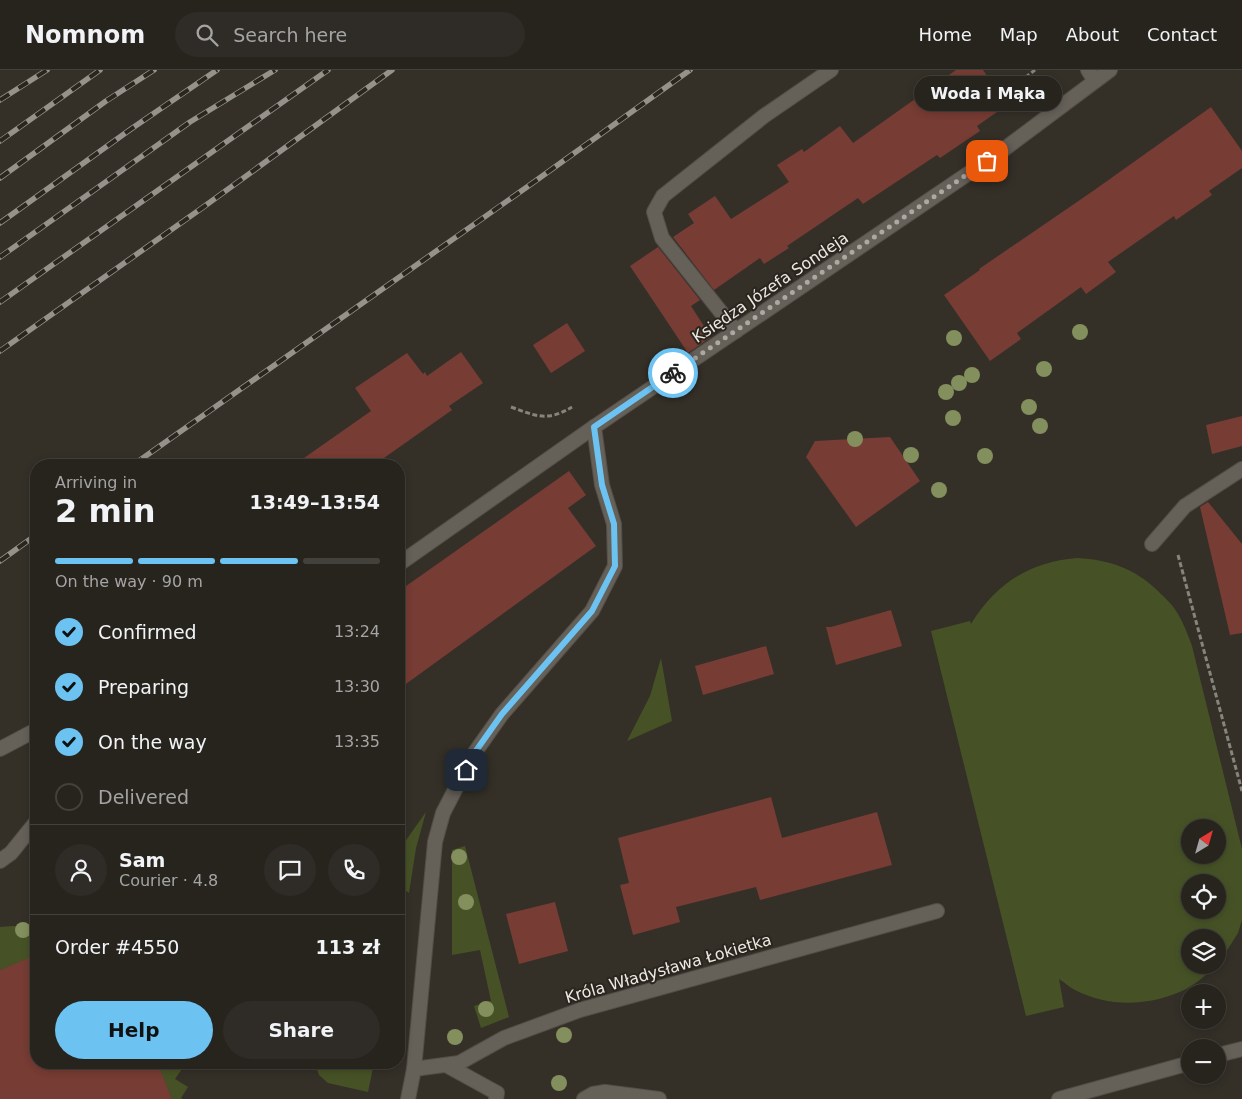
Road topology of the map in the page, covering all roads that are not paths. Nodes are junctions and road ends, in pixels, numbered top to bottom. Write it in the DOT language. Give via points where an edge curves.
graph roads {
  1 [pos="831,70"];
  2 [pos="1110,70"];
  3 [pos="1092,76"];
  4 [pos="736,331"];
  5 [pos="594,427"];
  6 [pos="1242,469"];
  7 [pos="1152,544"];
  8 [pos="405,560"];
  9 [pos="30,733"];
  10 [pos="0,749"];
  11 [pos="30,829"];
  12 [pos="0,861"];
  13 [pos="937,911"];
  14 [pos="1242,1049"];
  15 [pos="1226,1053"];
  16 [pos="446,1064"];
  17 [pos="1181,1065"];
  18 [pos="414,1069"];
  19 [pos="408,1099"];
  20 [pos="496,1099"];
  21 [pos="584,1099"];
  22 [pos="659,1099"];
  23 [pos="1059,1099"];
  1 -- 4 [label="street" via="764,116 663,196 654,212 662,238"];
  2 -- 3 [label="street, Księdza Józefa Sondeja"];
  3 -- 4 [label="street, Księdza Józefa Sondeja" via="1003,150"];
  4 -- 5 [label="street, Księdza Józefa Sondeja"];
  5 -- 8 [label="street, Księdza Józefa Sondeja"];
  5 -- 18 [label="street" via="602,485 614,524 615,566 592,611 502,714 473,755 443,813 436,842"];
  6 -- 7 [label="street" via="1185,506"];
  9 -- 10 [label="street"];
  11 -- 12 [label="street"];
  13 -- 16 [label="street, Króla Władysława Łokietka" via="580,1010 504,1038 459,1063"];
  14 -- 15 [label="street"];
  16 -- 18 [label="street, Króla Władysława Łokietka"];
  16 -- 20 [label="street" via="497,1093"];
  17 -- 23 [label="street"];
  18 -- 19 [label="street"];
  21 -- 22 [label="street" via="605,1092"];
}
